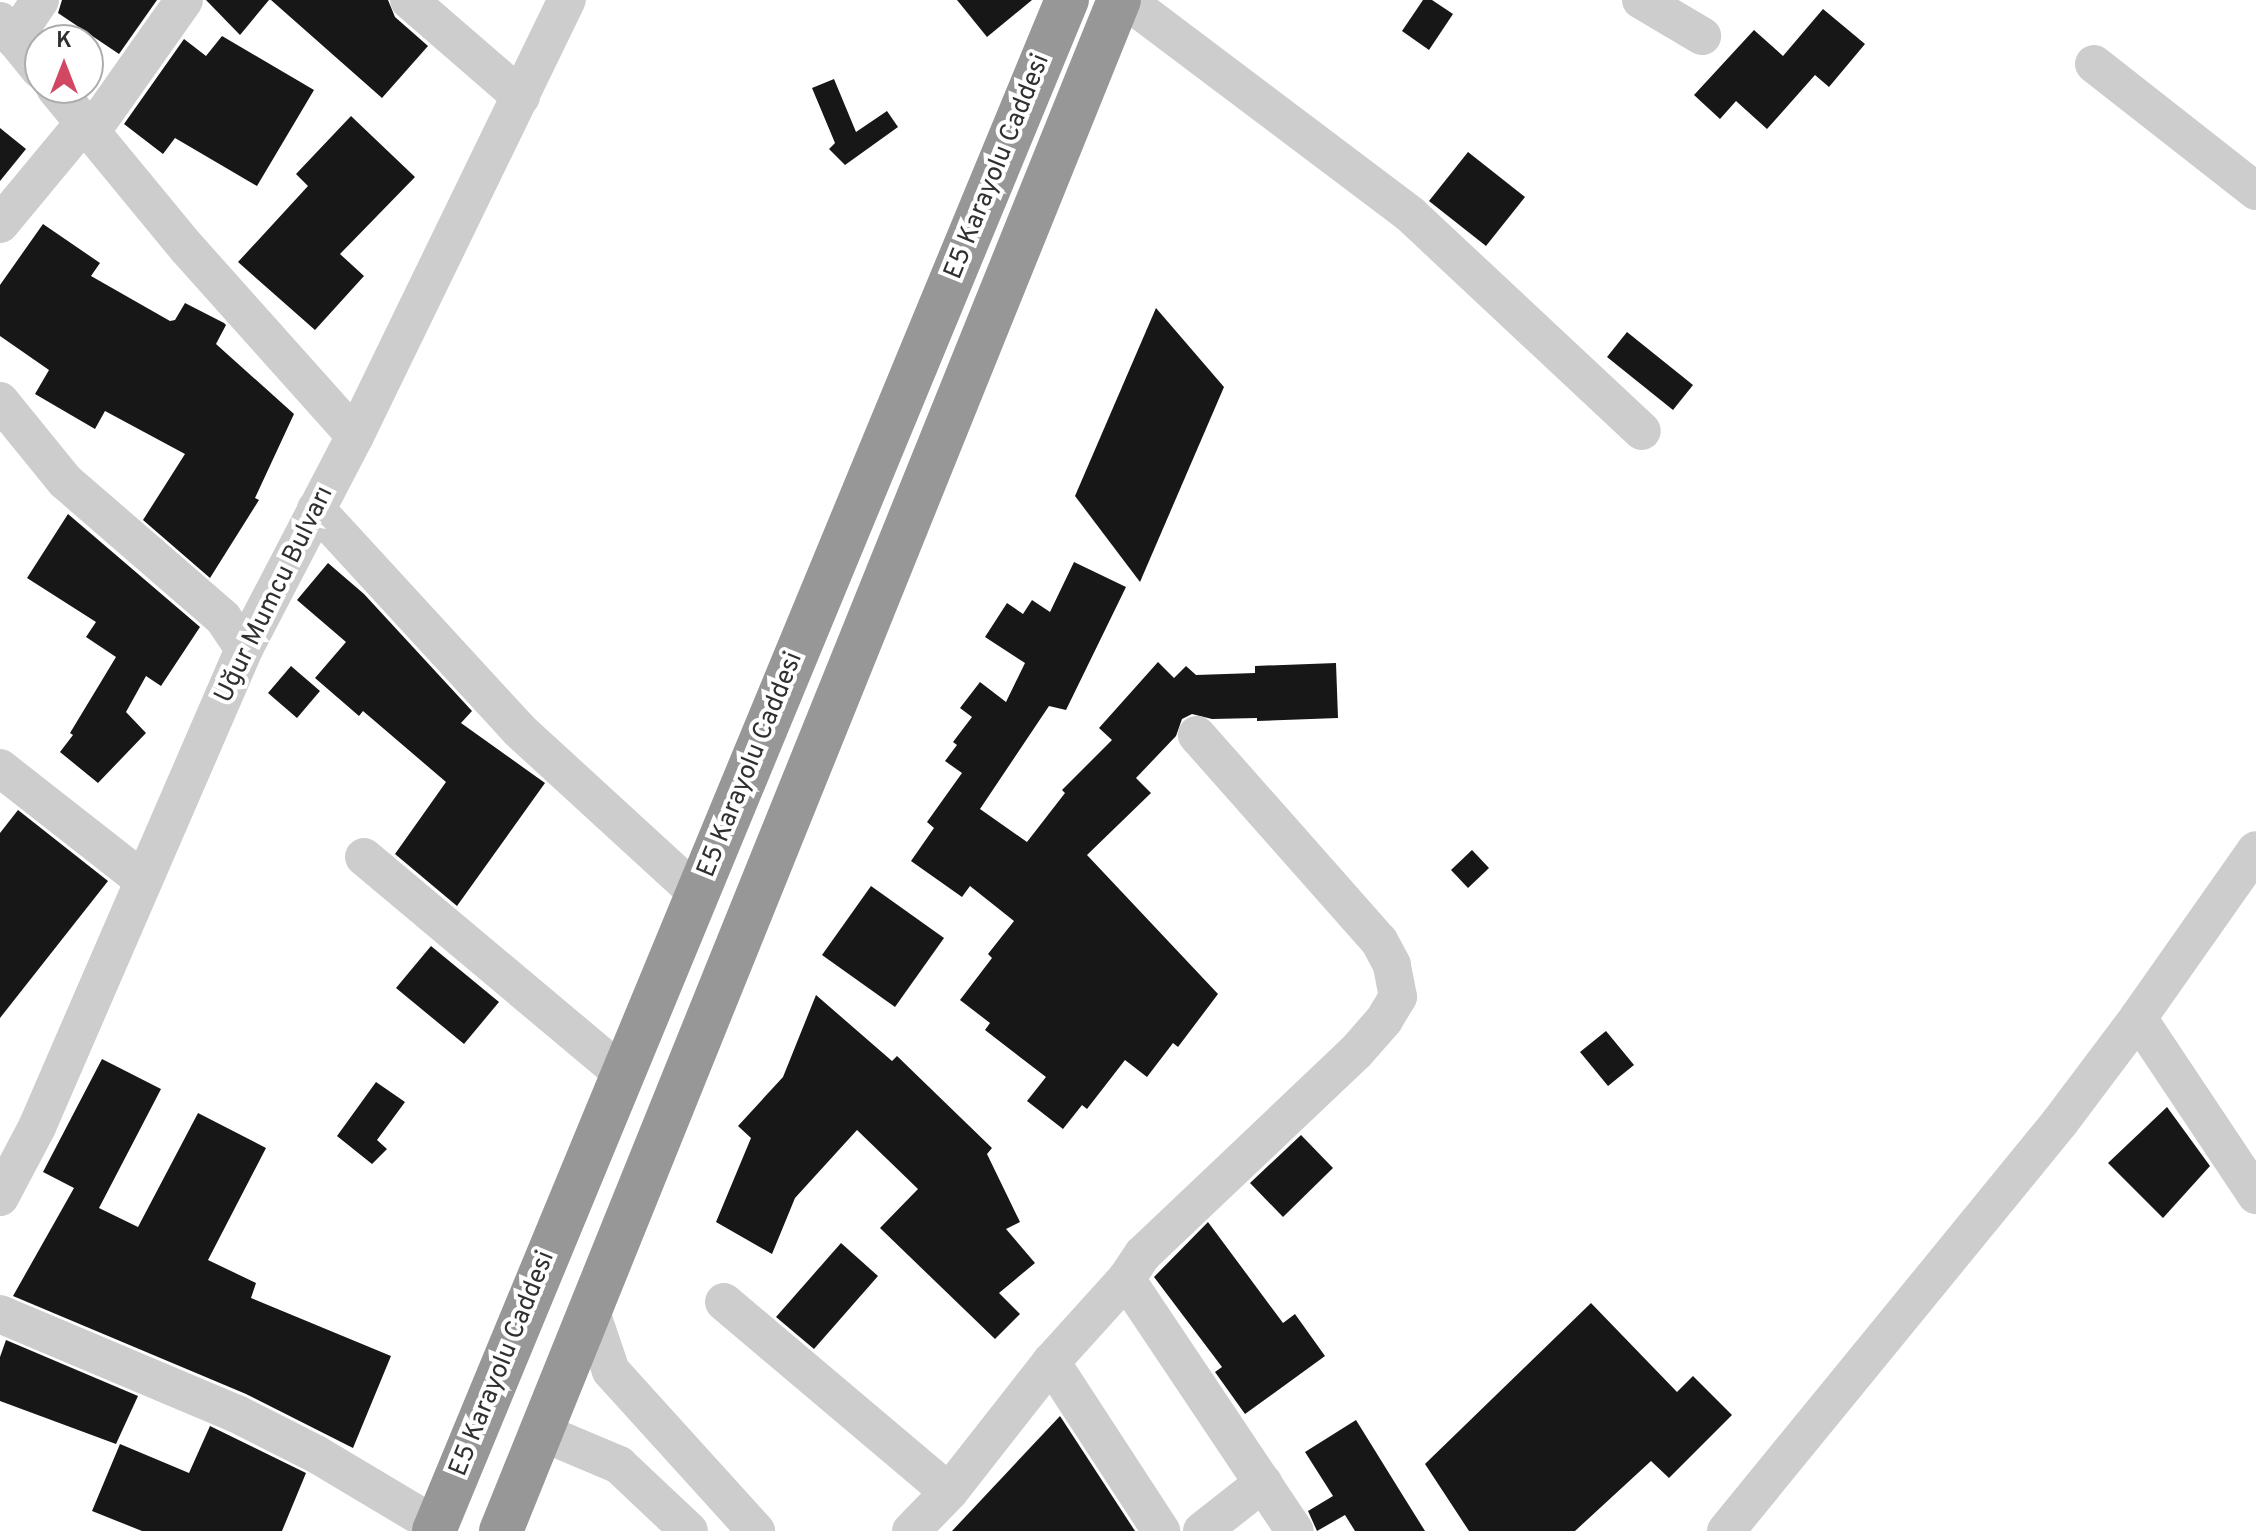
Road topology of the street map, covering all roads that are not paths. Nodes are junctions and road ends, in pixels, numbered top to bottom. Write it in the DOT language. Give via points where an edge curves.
graph roads {
  1 [pos="40,0"];
  2 [pos="184,0"];
  3 [pos="409,0"];
  4 [pos="567,0"];
  5 [pos="1067,0"];
  6 [pos="1119,0"];
  7 [pos="1126,0"];
  8 [pos="1641,0"];
  9 [pos="7,30"];
  10 [pos="1702,36"];
  11 [pos="24,51"];
  12 [pos="2094,64"];
  13 [pos="521,97"];
  14 [pos="68,104"];
  15 [pos="88,128"];
  16 [pos="2256,191"];
  17 [pos="0,224"];
  18 [pos="0,401"];
  19 [pos="1642,431"];
  20 [pos="355,436"];
  21 [pos="316,509"];
  22 [pos="244,649"];
  23 [pos="1197,735"];
  24 [pos="0,768"];
  25 [pos="2256,850"];
  26 [pos="364,857"];
  27 [pos="143,880"];
  28 [pos="698,894"];
  29 [pos="2138,1018"];
  30 [pos="623,1074"];
  31 [pos="2256,1195"];
  32 [pos="0,1197"];
  33 [pos="1126,1279"];
  34 [pos="724,1302"];
  35 [pos="590,1309"];
  36 [pos="0,1314"];
  37 [pos="1051,1362"];
  38 [pos="541,1432"];
  39 [pos="1263,1483"];
  40 [pos="949,1492"];
  41 [pos="436,1528"];
  42 [pos="501,1531"];
  43 [pos="689,1531"];
  44 [pos="756,1531"];
  45 [pos="911,1531"];
  46 [pos="1161,1531"];
  47 [pos="1202,1531"];
  48 [pos="1295,1531"];
  49 [pos="1726,1531"];
  1 -- 9 [label="street"];
  2 -- 15 [label="street"];
  3 -- 13 [label="street"];
  4 -- 13 [label="street, Uğur Mumcu Bulvarı"];
  5 -- 28 [label="highway, E5 Karayolu Caddesi"];
  6 -- 35 [label="highway, E5 Karayolu Caddesi"];
  7 -- 19 [label="street" via="1411,215"];
  8 -- 10 [label="street"];
  9 -- 11 [label="street"];
  12 -- 16 [label="street"];
  13 -- 20 [label="street, Uğur Mumcu Bulvarı"];
  14 -- 15 [label="street"];
  15 -- 17 [label="street"];
  15 -- 20 [label="street"];
  18 -- 22 [label="street" via="65,481 223,618"];
  20 -- 21 [label="street, Uğur Mumcu Bulvarı"];
  21 -- 22 [label="street, Uğur Mumcu Bulvarı"];
  21 -- 28 [label="street" via="519,730"];
  22 -- 27 [label="street, Uğur Mumcu Bulvarı"];
  23 -- 33 [label="street" via="1379,941 1392,965 1398,997 1356,1052 1143,1254"];
  24 -- 27 [label="street"];
  25 -- 29 [label="street"];
  26 -- 30 [label="street"];
  27 -- 32 [label="street, Uğur Mumcu Bulvarı" via="37,1127"];
  28 -- 30 [label="highway, E5 Karayolu Caddesi"];
  29 -- 31 [label="street"];
  29 -- 49 [label="street" via="2060,1122"];
  30 -- 41 [label="highway, E5 Karayolu Caddesi"];
  33 -- 37 [label="street"];
  33 -- 39 [label="street"];
  34 -- 40 [label="street"];
  35 -- 38 [label="highway, E5 Karayolu Caddesi"];
  35 -- 44 [label="street" via="611,1371"];
  36 -- 41 [label="street" via="237,1414 316,1454"];
  37 -- 40 [label="street"];
  37 -- 46 [label="street"];
  38 -- 42 [label="highway, E5 Karayolu Caddesi"];
  38 -- 43 [label="street" via="619,1465"];
  39 -- 47 [label="street"];
  39 -- 48 [label="street"];
  40 -- 45 [label="street"];
}
